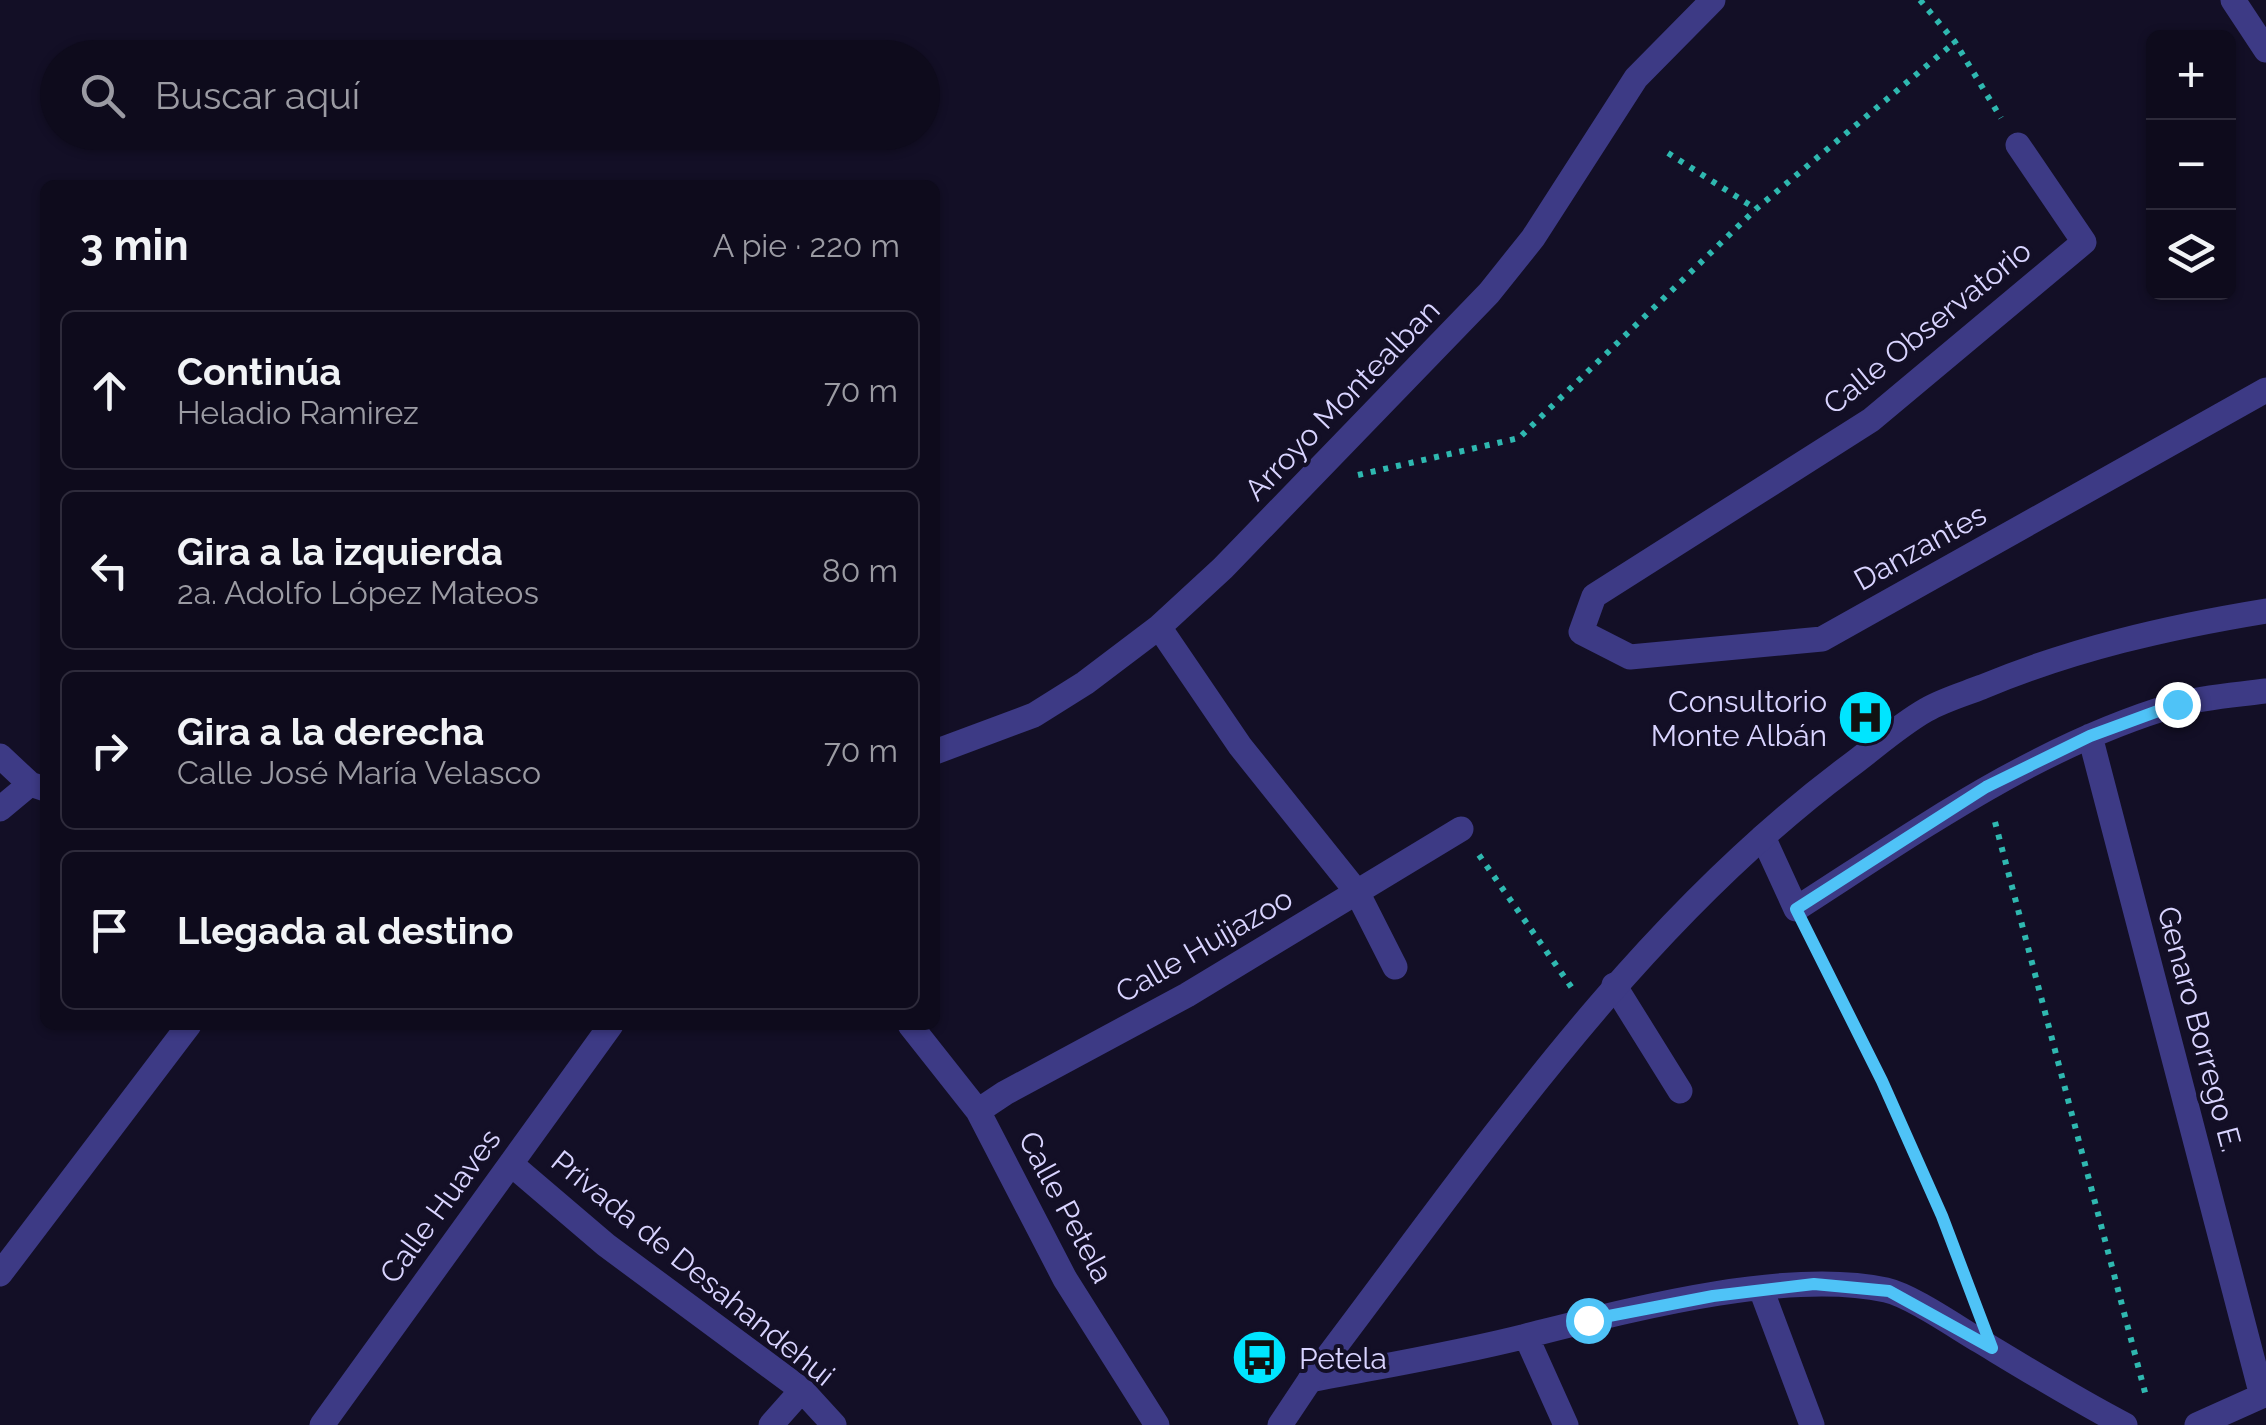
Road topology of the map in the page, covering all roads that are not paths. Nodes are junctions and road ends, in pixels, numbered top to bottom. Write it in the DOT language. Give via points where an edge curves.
graph roads {
  1 [pos="1713,0"];
  2 [pos="2234,0"];
  3 [pos="2266,50"];
  4 [pos="2018,145"];
  5 [pos="2266,390"];
  6 [pos="2266,612"];
  7 [pos="1159,626"];
  8 [pos="1581,632"];
  9 [pos="2266,691"];
  10 [pos="2090,736"];
  11 [pos="940,750"];
  12 [pos="0,756"];
  13 [pos="38,787"];
  14 [pos="0,809"];
  15 [pos="1461,830"];
  16 [pos="1762,837"];
  17 [pos="1357,892"];
  18 [pos="1395,967"];
  19 [pos="1614,985"];
  20 [pos="186,1030"];
  21 [pos="607,1030"];
  22 [pos="914,1030"];
  23 [pos="1680,1091"];
  24 [pos="978,1110"];
  25 [pos="510,1164"];
  26 [pos="4,1264"];
  27 [pos="1761,1290"];
  28 [pos="1526,1336"];
  29 [pos="1310,1380"];
  30 [pos="802,1390"];
  31 [pos="2264,1395"];
  32 [pos="322,1425"];
  33 [pos="771,1425"];
  34 [pos="834,1425"];
  35 [pos="1157,1425"];
  36 [pos="1280,1425"];
  37 [pos="1566,1425"];
  38 [pos="1812,1425"];
  39 [pos="2125,1425"];
  40 [pos="2198,1425"];
  1 -- 7 [label="street, Arroyo Montealban" via="1636,78 1533,238 1489,293"];
  2 -- 3 [label="street"];
  4 -- 8 [label="street, Calle Observatorio" via="2084,242 1872,420 1594,596"];
  5 -- 8 [label="street, Danzantes" via="1822,639 1630,657"];
  6 -- 16 [label="street" via="2077,651 1926,710"];
  7 -- 11 [label="street, Arroyo Montealban" via="1034,715"];
  7 -- 17 [label="street" via="1240,746"];
  9 -- 10 [label="street" via="2177,704"];
  10 -- 16 [label="street" via="1986,787 1796,909"];
  10 -- 31 [label="street, Genaro Borrego E."];
  12 -- 13 [label="street"];
  13 -- 14 [label="street"];
  15 -- 17 [label="street, Calle Huijazoo"];
  16 -- 19 [label="street"];
  17 -- 18 [label="street"];
  17 -- 24 [label="street, Calle Huijazoo" via="1188,996"];
  19 -- 23 [label="street"];
  19 -- 29 [label="street"];
  20 -- 26 [label="street"];
  21 -- 25 [label="street, Calle Huaves"];
  22 -- 24 [label="street, Calle Petela"];
  24 -- 35 [label="street, Calle Petela" via="1065,1279"];
  25 -- 30 [label="street, Privada de Desahandehui" via="606,1245"];
  25 -- 32 [label="street, Calle Huaves"];
  27 -- 28 [label="street"];
  27 -- 38 [label="street"];
  27 -- 39 [label="street" via="1814,1284 1889,1291"];
  28 -- 29 [label="street"];
  28 -- 37 [label="street"];
  29 -- 36 [label="street"];
  30 -- 33 [label="street"];
  30 -- 34 [label="street, Privada de Desahandehui"];
  31 -- 40 [label="street"];
}
